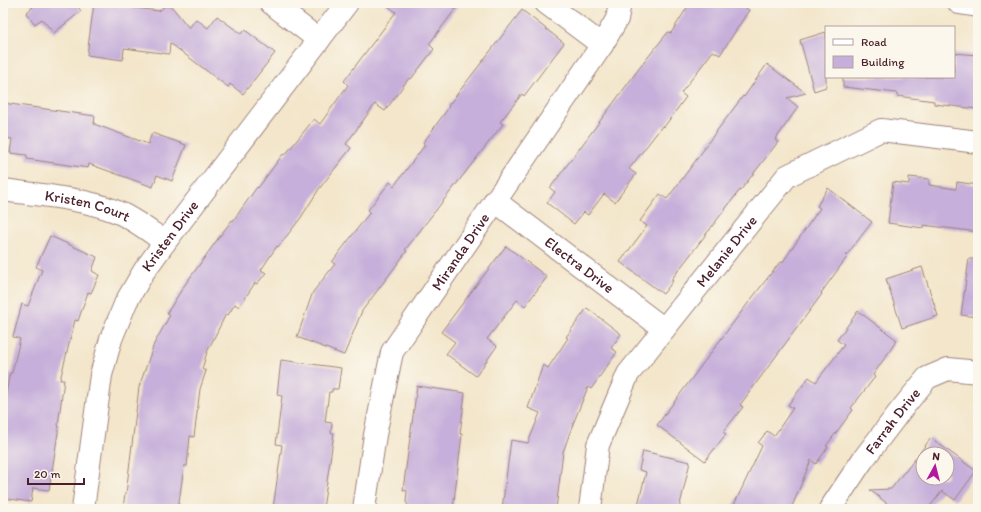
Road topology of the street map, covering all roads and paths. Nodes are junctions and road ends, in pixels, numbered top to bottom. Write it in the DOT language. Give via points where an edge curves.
graph roads {
  1 [pos="271,3"];
  2 [pos="347,3"];
  3 [pos="546,3"];
  4 [pos="637,3"];
  5 [pos="959,3"];
  6 [pos="978,6"];
  7 [pos="618,11"];
  8 [pos="319,40"];
  9 [pos="602,45"];
  10 [pos="978,142"];
  11 [pos="3,190"];
  12 [pos="495,201"];
  13 [pos="164,242"];
  14 [pos="664,329"];
  15 [pos="978,372"];
  16 [pos="84,509"];
  17 [pos="364,509"];
  18 [pos="590,509"];
  19 [pos="830,509"];
  1 -- 8 [label="street"];
  2 -- 8 [label="street, Kristen Drive"];
  3 -- 9 [label="street"];
  4 -- 7 [label="street, Miranda Drive"];
  5 -- 6 [label="street"];
  7 -- 9 [label="street, Miranda Drive"];
  8 -- 13 [label="street, Kristen Drive"];
  9 -- 12 [label="street, Miranda Drive"];
  10 -- 14 [label="street, Melanie Drive" via="881,130 788,176"];
  11 -- 13 [label="street, Kristen Court" via="91,203 116,212 144,227"];
  12 -- 14 [label="street, Electra Drive"];
  12 -- 17 [label="street, Miranda Drive" via="392,352 375,435"];
  13 -- 16 [label="street, Kristen Drive" via="126,302 111,339 101,374"];
  14 -- 18 [label="street, Melanie Drive" via="628,374 598,445"];
  15 -- 19 [label="street, Farrah Drive" via="948,369 928,378 862,461"];
}
